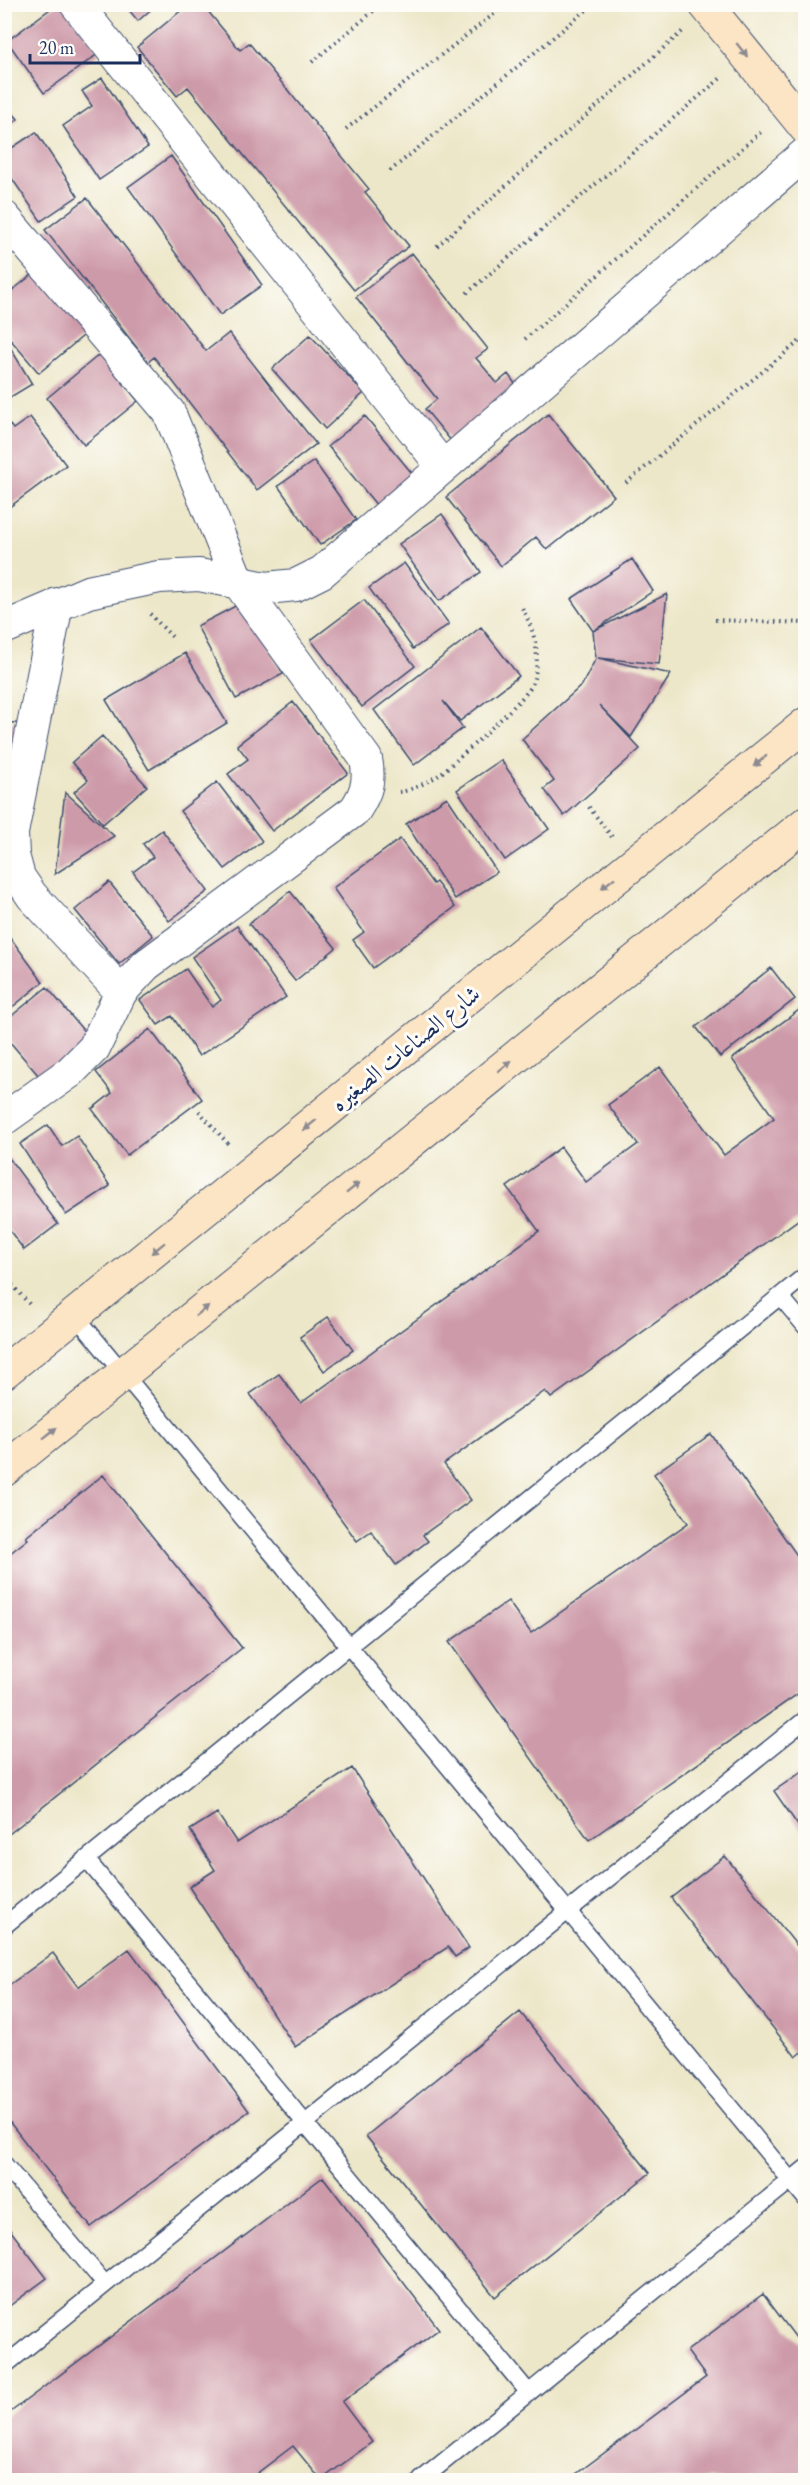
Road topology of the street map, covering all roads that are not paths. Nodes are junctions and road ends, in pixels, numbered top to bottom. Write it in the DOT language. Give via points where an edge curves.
graph roads {
  1 [pos="76,4"];
  2 [pos="707,7"];
  3 [pos="797,117"];
  4 [pos="806,153"];
  5 [pos="4,217"];
  6 [pos="443,467"];
  7 [pos="238,582"];
  8 [pos="57,604"];
  9 [pos="4,628"];
  10 [pos="806,724"];
  11 [pos="806,823"];
  12 [pos="121,992"];
  13 [pos="4,1119"];
  14 [pos="806,1275"];
  15 [pos="780,1296"];
  16 [pos="75,1315"];
  17 [pos="806,1327"];
  18 [pos="4,1372"];
  19 [pos="123,1374"];
  20 [pos="4,1470"];
  21 [pos="348,1646"];
  22 [pos="806,1719"];
  23 [pos="86,1860"];
  24 [pos="567,1911"];
  25 [pos="4,1926"];
  26 [pos="305,2123"];
  27 [pos="4,2164"];
  28 [pos="806,2168"];
  29 [pos="790,2180"];
  30 [pos="806,2199"];
  31 [pos="105,2284"];
  32 [pos="4,2366"];
  33 [pos="529,2393"];
  34 [pos="421,2481"];
  1 -- 6 [label="street"];
  2 -- 3 [label="street, one-way"];
  4 -- 6 [label="street"];
  5 -- 7 [label="street" via="169,412"];
  6 -- 7 [label="street" via="322,572 296,585 266,588"];
  7 -- 8 [label="street" via="199,575 159,577 88,592"];
  7 -- 12 [label="street" via="366,759 369,777 365,795 355,810 146,965"];
  8 -- 9 [label="street"];
  8 -- 12 [label="street" via="12,832 13,855 19,877 32,896"];
  10 -- 16 [label="street, شارع الصناعات الصغيره, one-way"];
  19 -- 11 [label="street, one-way"];
  12 -- 13 [label="street" via="94,1048 70,1072"];
  14 -- 15 [label="lane"];
  15 -- 17 [label="lane"];
  15 -- 21 [label="lane"];
  16 -- 18 [label="street, شارع الصناعات الصغيره"];
  16 -- 19 [label="lane"];
  20 -- 19 [label="street, one-way"];
  19 -- 21 [label="lane"];
  21 -- 23 [label="lane"];
  21 -- 24 [label="lane"];
  22 -- 24 [label="lane"];
  23 -- 25 [label="lane"];
  23 -- 26 [label="lane"];
  24 -- 26 [label="lane"];
  24 -- 29 [label="lane"];
  26 -- 31 [label="lane"];
  26 -- 33 [label="lane"];
  27 -- 31 [label="lane"];
  28 -- 29 [label="lane"];
  29 -- 30 [label="lane"];
  29 -- 33 [label="lane"];
  31 -- 32 [label="lane"];
  33 -- 34 [label="lane"];
}
